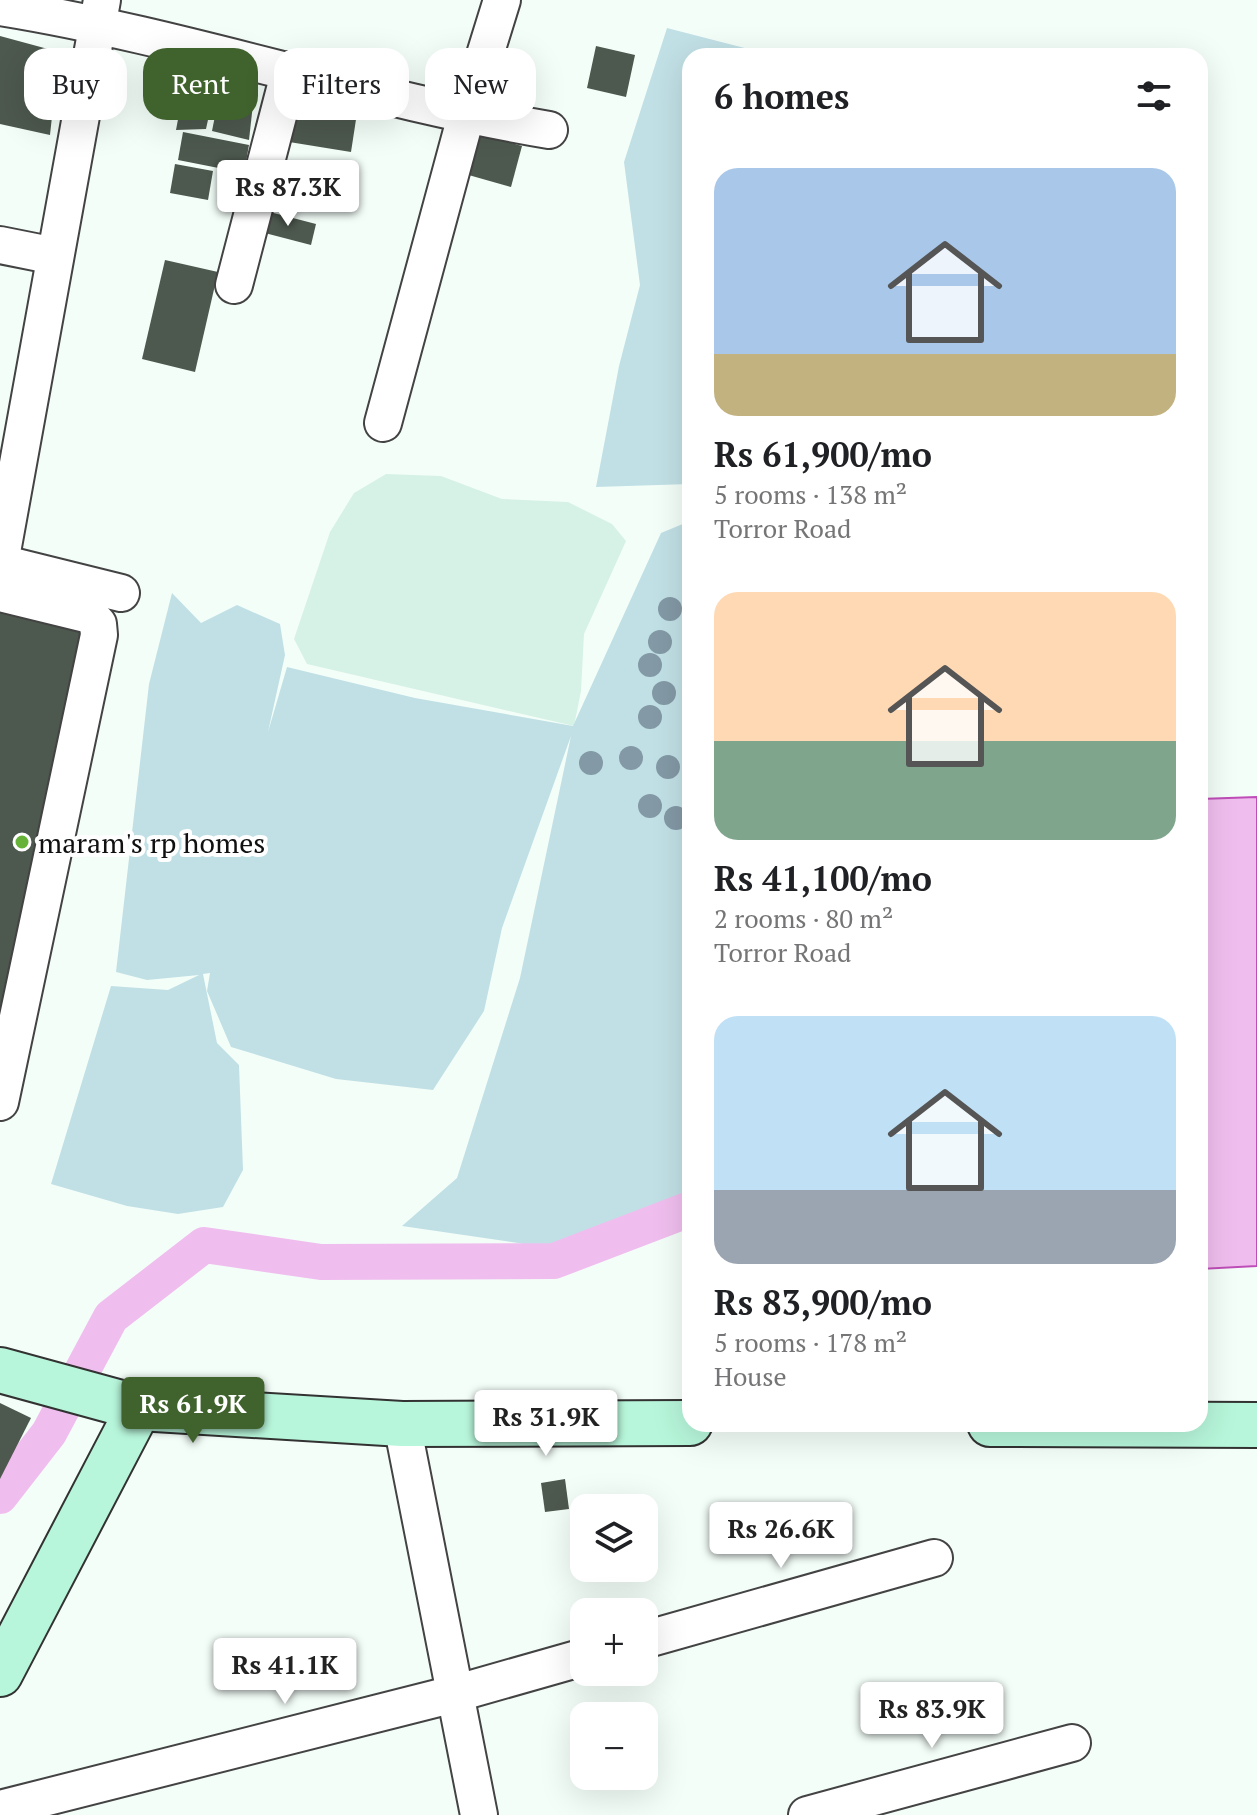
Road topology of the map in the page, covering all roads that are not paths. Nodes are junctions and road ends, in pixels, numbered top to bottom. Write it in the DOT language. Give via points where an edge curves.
graph roads {
  1 [pos="502,0"];
  2 [pos="0,7"];
  3 [pos="100,11"];
  4 [pos="487,48"];
  5 [pos="274,65"];
  6 [pos="277,120"];
  7 [pos="465,120"];
  8 [pos="490,120"];
  9 [pos="549,130"];
  10 [pos="0,245"];
  11 [pos="55,256"];
  12 [pos="234,285"];
  13 [pos="383,423"];
  14 [pos="0,563"];
  15 [pos="0,593"];
  16 [pos="121,593"];
  17 [pos="0,1102"];
  18 [pos="0,1370"];
  19 [pos="139,1408"];
  20 [pos="682,1423"];
  21 [pos="402,1424"];
  22 [pos="1208,1425"];
  23 [pos="1257,1425"];
  24 [pos="934,1558"];
  25 [pos="658,1636"];
  26 [pos="570,1661"];
  27 [pos="0,1674"];
  28 [pos="454,1694"];
  29 [pos="1072,1743"];
  30 [pos="0,1809"];
  31 [pos="479,1815"];
  32 [pos="807,1815"];
  1 -- 4 [label="street"];
  2 -- 3 [label="street"];
  3 -- 5 [label="street"];
  3 -- 11 [label="street"];
  6 -- 12 [label="street"];
  7 -- 13 [label="street"];
  8 -- 9 [label="street"];
  10 -- 11 [label="street"];
  11 -- 14 [label="street"];
  14 -- 16 [label="street"];
  15 -- 17 [label="street" via="90,615 99,635"];
  18 -- 19 [label="street"];
  19 -- 21 [label="street"];
  19 -- 27 [label="street"];
  20 -- 21 [label="street"];
  21 -- 28 [label="street"];
  22 -- 23 [label="street"];
  24 -- 25 [label="street"];
  26 -- 28 [label="street"];
  28 -- 30 [label="street"];
  28 -- 31 [label="street"];
  29 -- 32 [label="street"];
}
